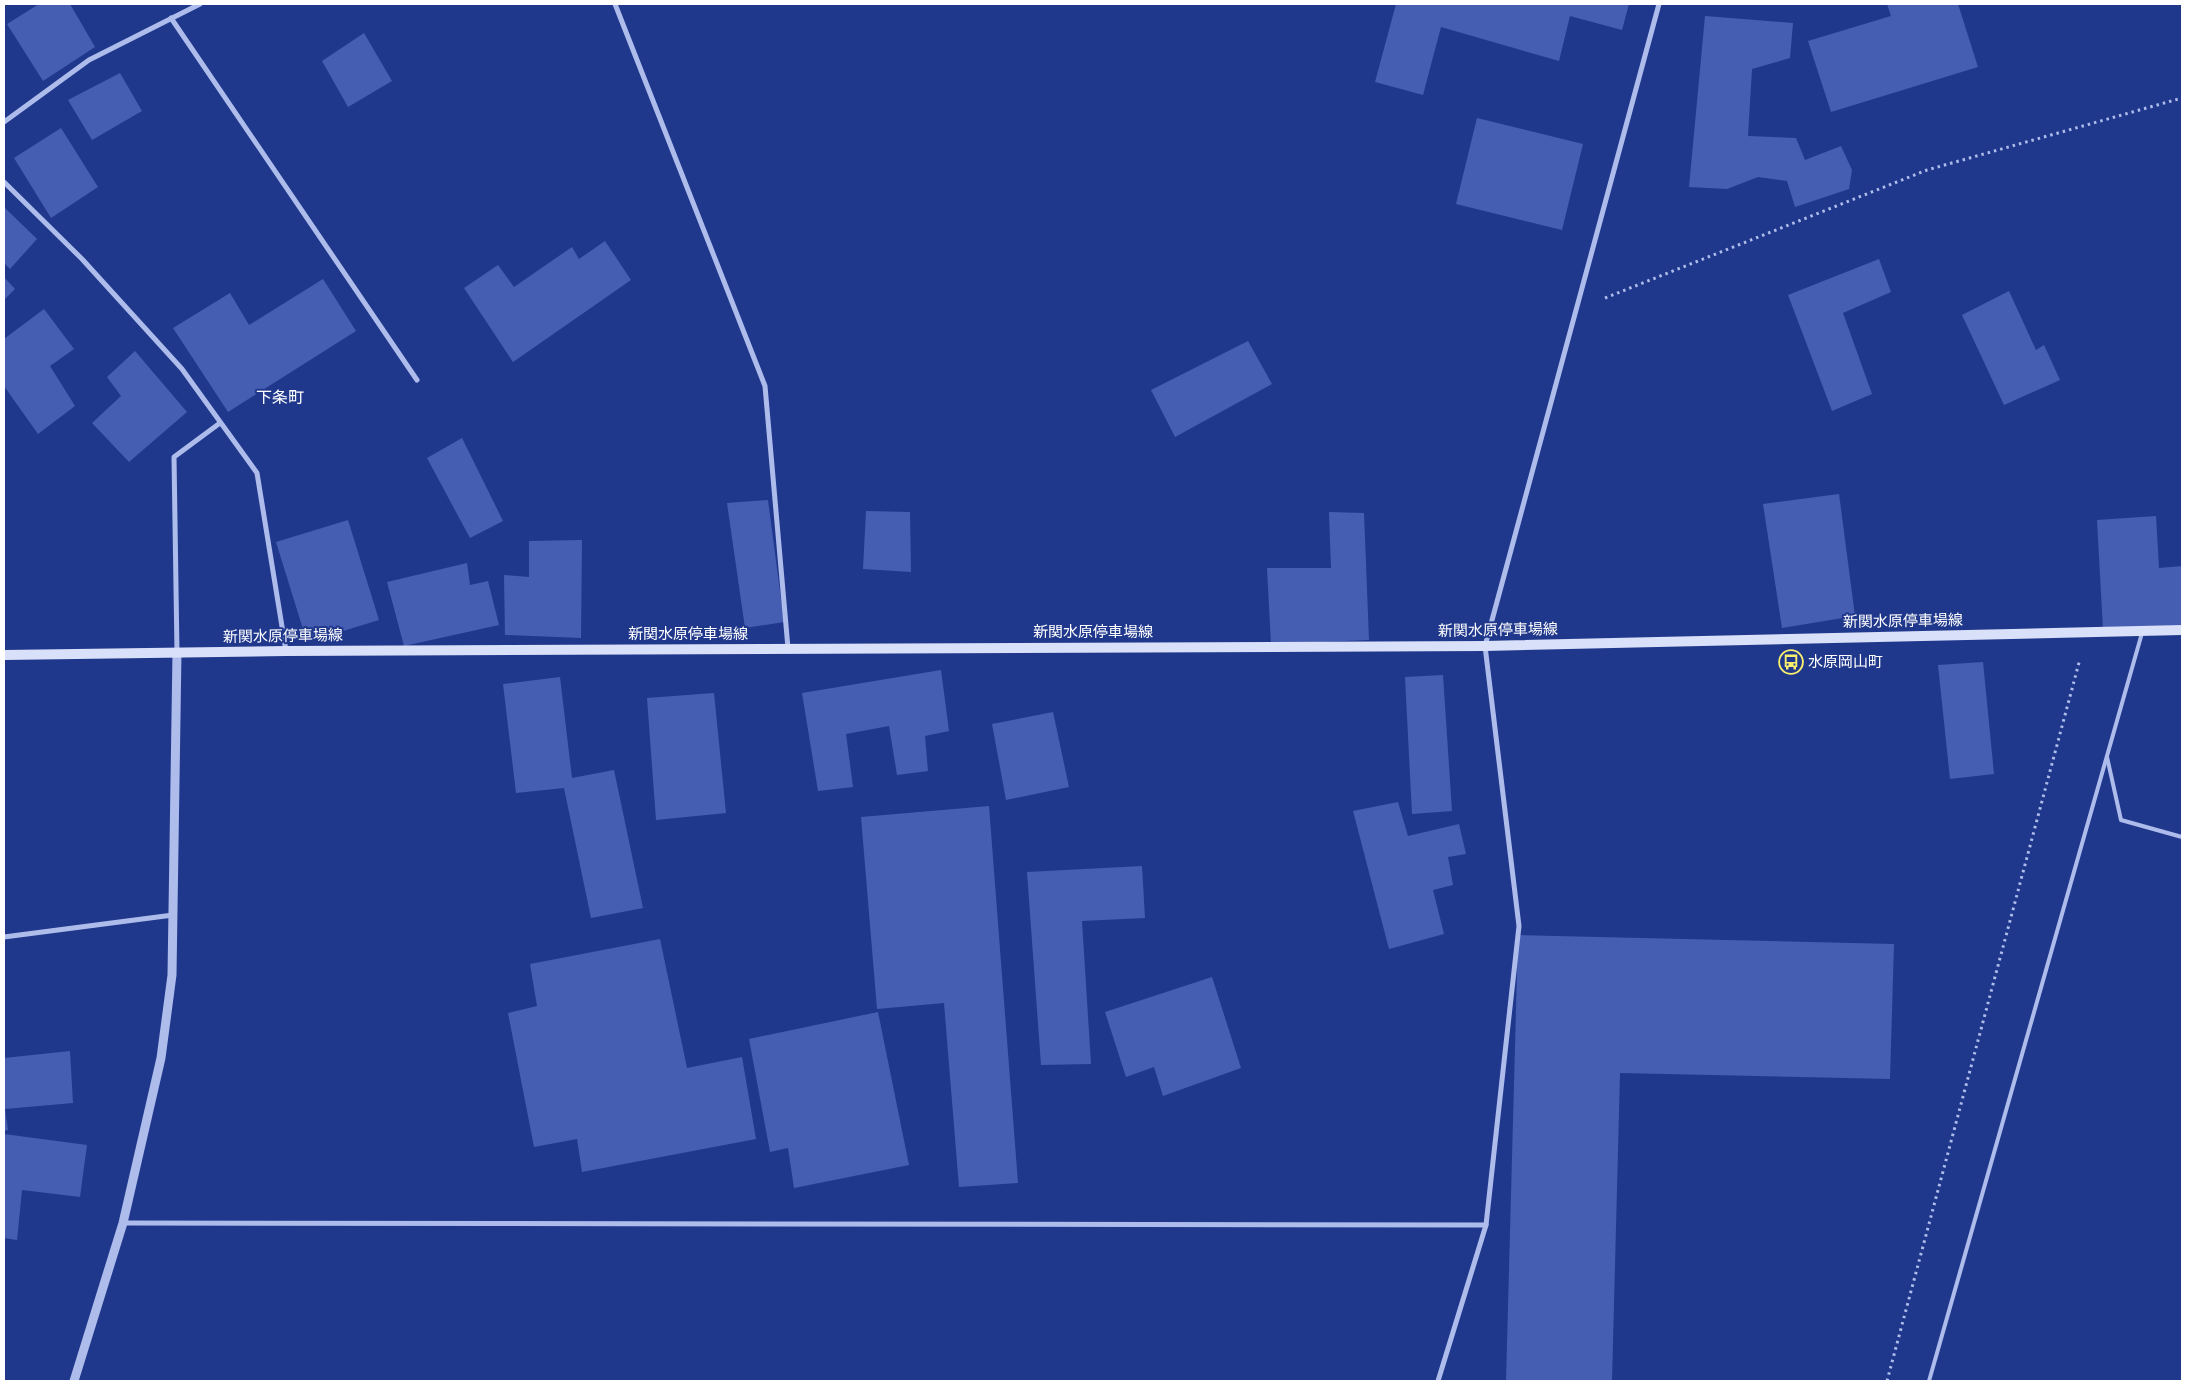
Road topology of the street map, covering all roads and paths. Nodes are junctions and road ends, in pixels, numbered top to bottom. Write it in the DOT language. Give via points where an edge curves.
graph roads {
  1 [pos="200,4"];
  2 [pos="615,4"];
  3 [pos="1659,4"];
  4 [pos="171,18"];
  5 [pos="2182,98"];
  6 [pos="4,122"];
  7 [pos="4,182"];
  8 [pos="1576,309"];
  9 [pos="417,380"];
  10 [pos="220,423"];
  11 [pos="2182,630"];
  12 [pos="2142,631"];
  13 [pos="2087,632"];
  14 [pos="1485,646"];
  15 [pos="788,648"];
  16 [pos="286,651"];
  17 [pos="178,652"];
  18 [pos="4,655"];
  19 [pos="2107,755"];
  20 [pos="2182,837"];
  21 [pos="173,915"];
  22 [pos="4,937"];
  23 [pos="123,1223"];
  24 [pos="1486,1225"];
  25 [pos="74,1381"];
  26 [pos="1438,1381"];
  27 [pos="1887,1381"];
  28 [pos="1929,1381"];
  1 -- 4 [label="street"];
  2 -- 15 [label="street" via="765,386"];
  3 -- 8 [label="street"];
  4 -- 6 [label="street" via="89,60"];
  4 -- 9 [label="street"];
  5 -- 8 [label="path" via="1927,170"];
  7 -- 10 [label="street" via="82,259 182,369"];
  8 -- 14 [label="street"];
  10 -- 16 [label="street" via="257,473"];
  10 -- 17 [label="street" via="174,456"];
  11 -- 12 [label="main road, 新関水原停車場線"];
  12 -- 13 [label="main road, 新関水原停車場線"];
  12 -- 19 [label="lane"];
  13 -- 14 [label="main road, 新関水原停車場線"];
  13 -- 27 [label="path"];
  14 -- 15 [label="main road, 新関水原停車場線"];
  14 -- 24 [label="street" via="1518,926"];
  15 -- 16 [label="main road, 新関水原停車場線"];
  16 -- 17 [label="main road, 新関水原停車場線"];
  17 -- 18 [label="main road, 新関水原停車場線"];
  17 -- 21 [label="street"];
  19 -- 20 [label="lane" via="2121,820"];
  19 -- 28 [label="lane"];
  21 -- 22 [label="street"];
  21 -- 23 [label="street" via="172,974 161,1058"];
  23 -- 24 [label="street"];
  23 -- 25 [label="street"];
  24 -- 26 [label="street"];
}
